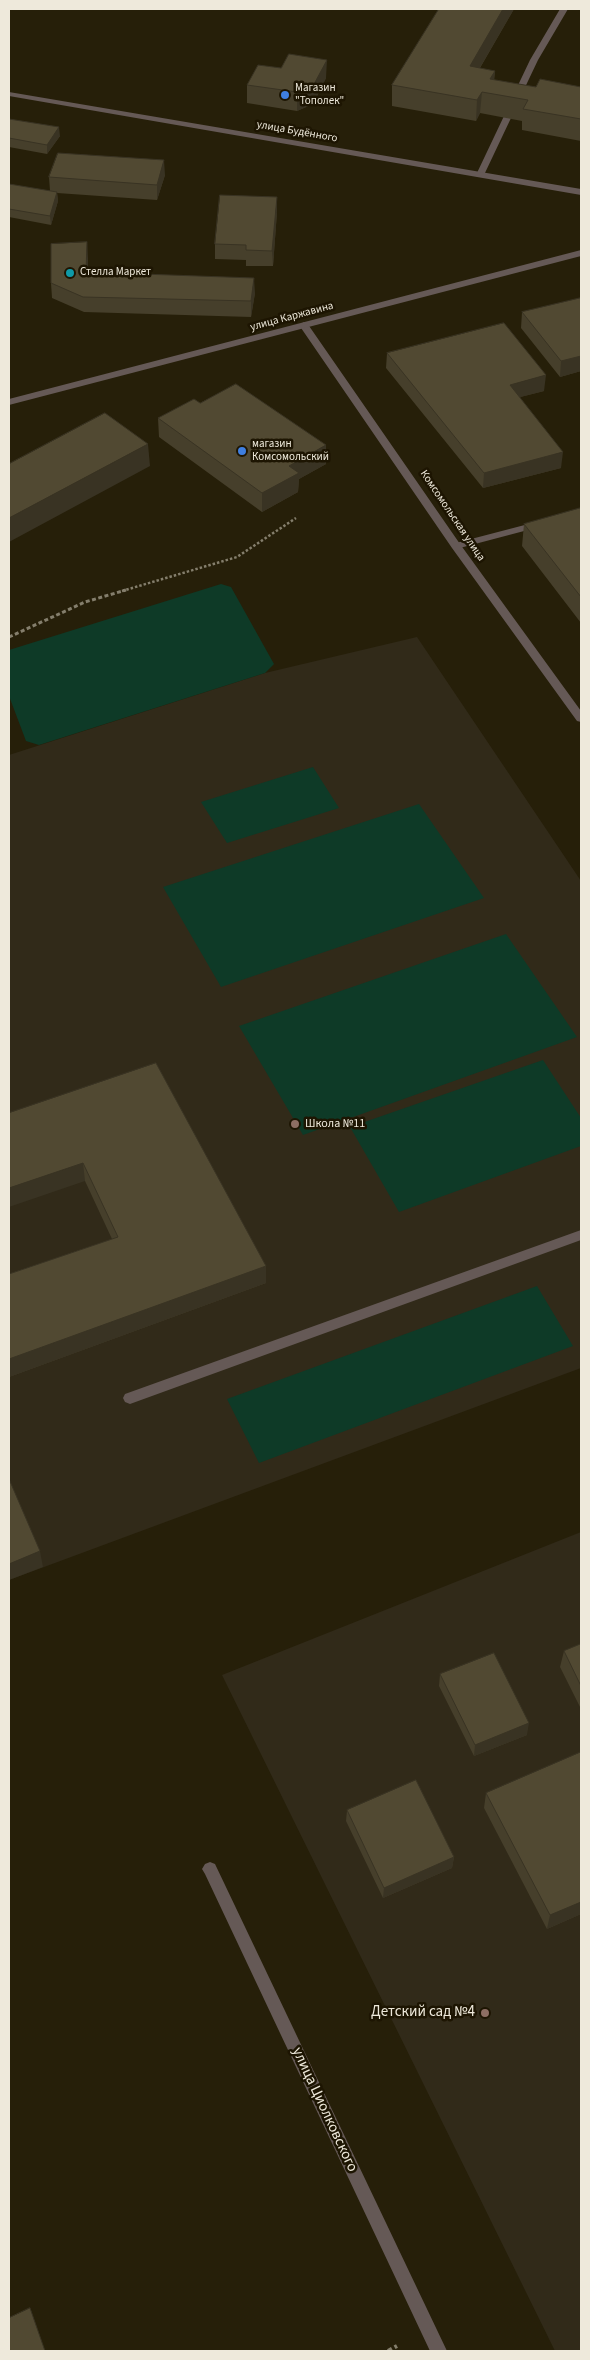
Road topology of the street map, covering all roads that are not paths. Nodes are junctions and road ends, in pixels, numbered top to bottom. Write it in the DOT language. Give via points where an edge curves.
graph roads {
  1 [pos="564,9"];
  2 [pos="9,94"];
  3 [pos="513,105"];
  4 [pos="507,118"];
  5 [pos="480,174"];
  6 [pos="581,192"];
  7 [pos="581,253"];
  8 [pos="304,325"];
  9 [pos="9,402"];
  10 [pos="547,522"];
  11 [pos="456,546"];
  12 [pos="581,718"];
  13 [pos="581,1235"];
  14 [pos="130,1398"];
  15 [pos="210,1870"];
  16 [pos="439,2351"];
  1 -- 3 [label="street" via="534,60"];
  2 -- 5 [label="street, улица Будённого"];
  4 -- 5 [label="street"];
  5 -- 6 [label="street, улица Будённого"];
  7 -- 8 [label="street, улица Каржавина"];
  8 -- 9 [label="street, улица Каржавина"];
  8 -- 11 [label="street, Комсомольская улица"];
  10 -- 11 [label="street"];
  11 -- 12 [label="street, Комсомольская улица"];
  13 -- 14 [label="street"];
  15 -- 16 [label="street, улица Циолковского"];
}
